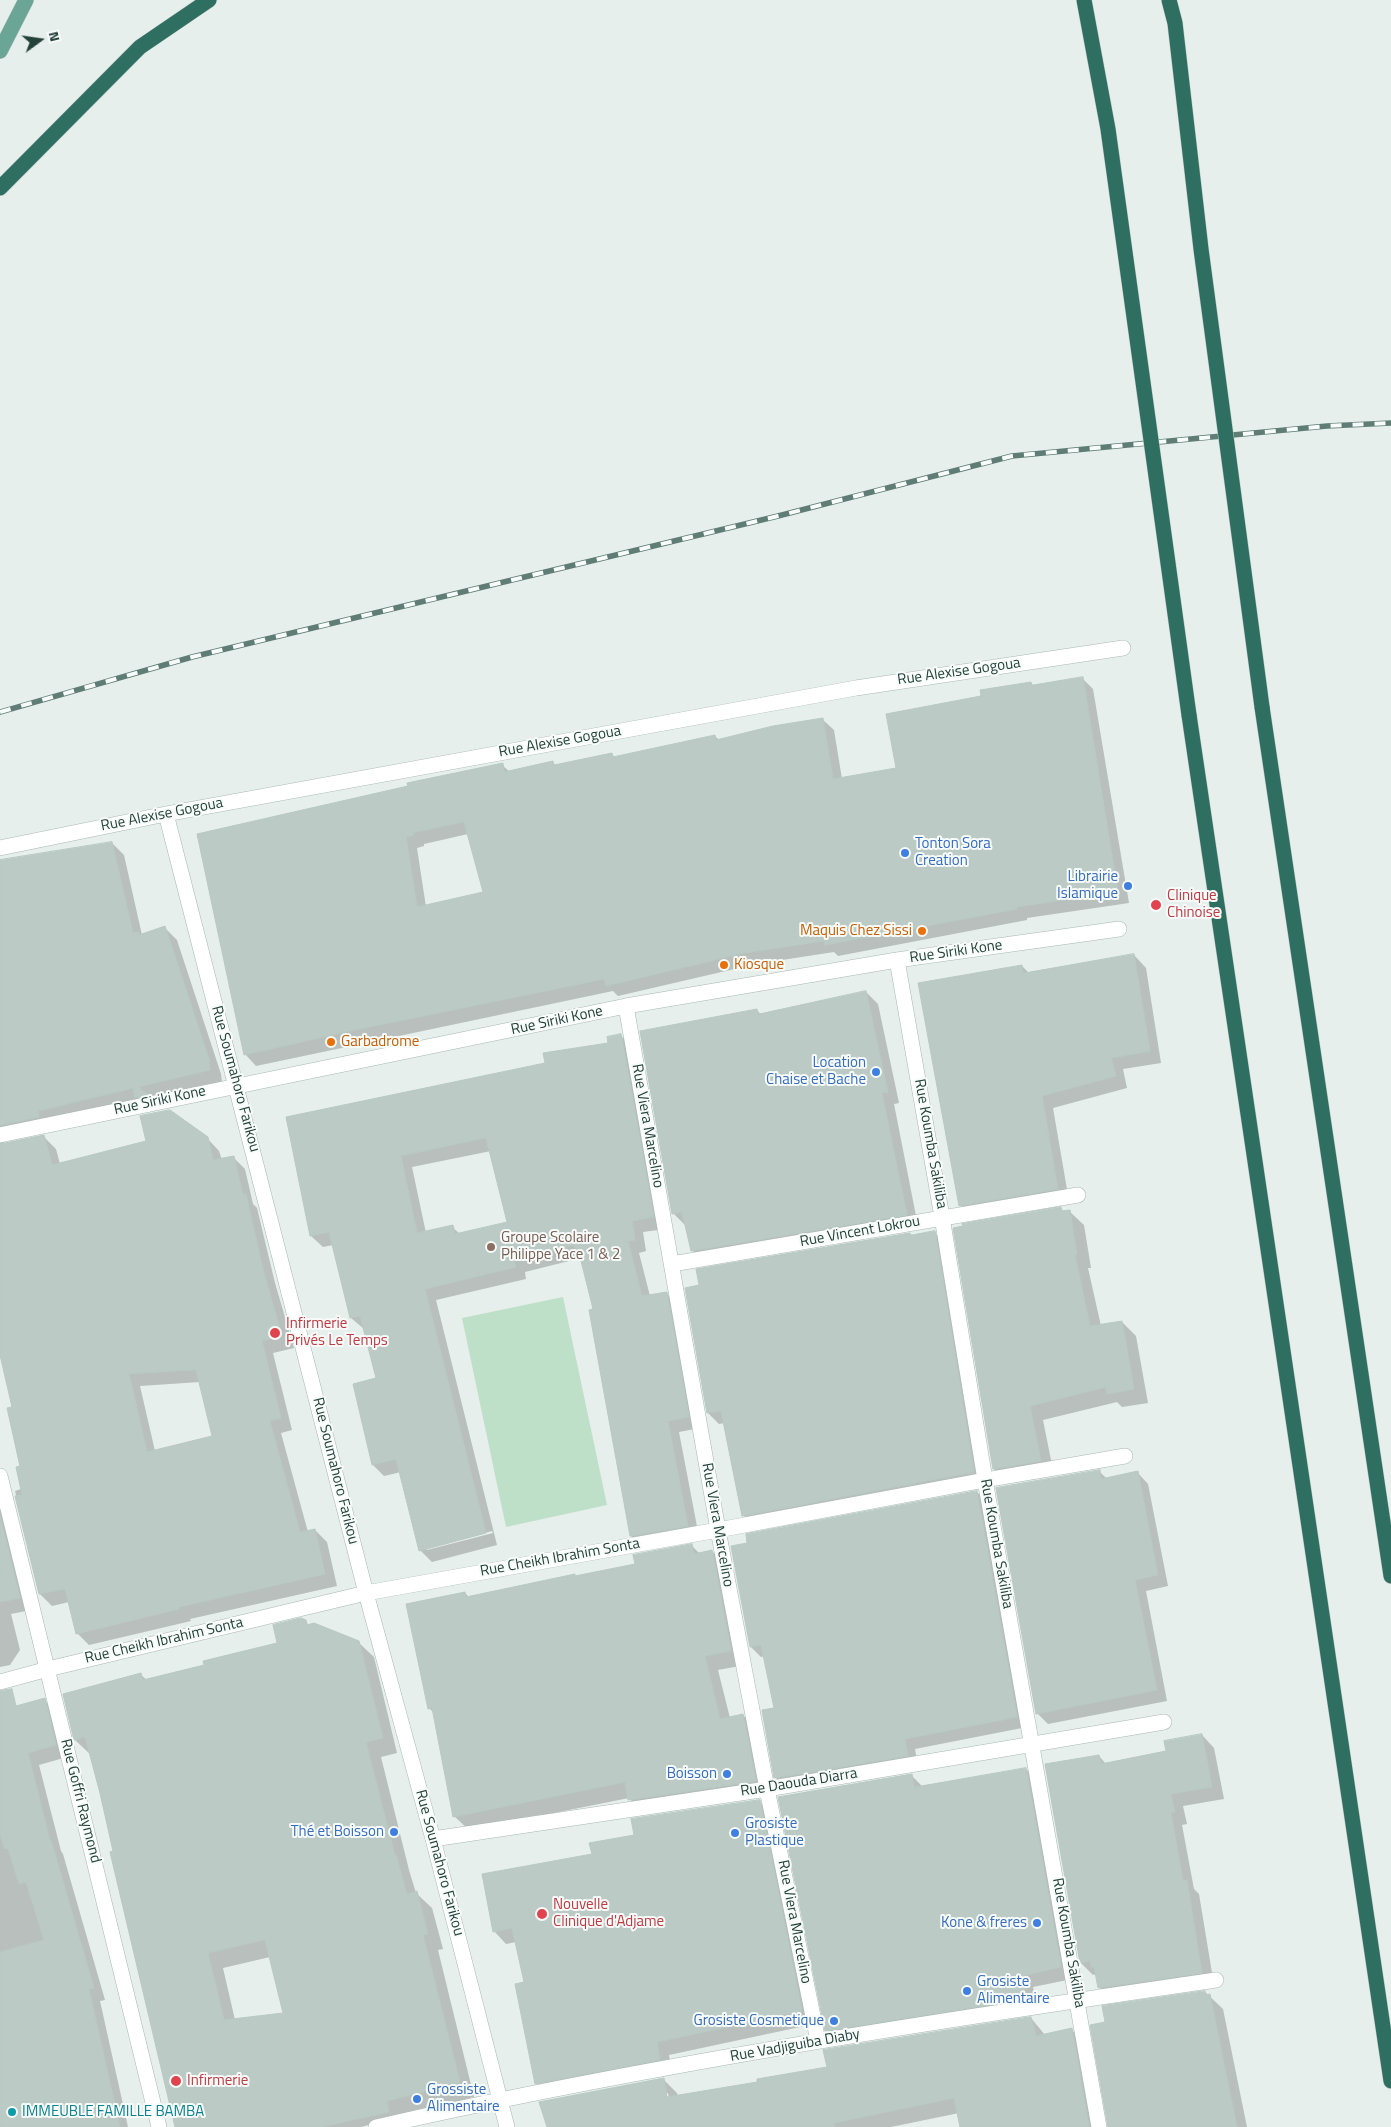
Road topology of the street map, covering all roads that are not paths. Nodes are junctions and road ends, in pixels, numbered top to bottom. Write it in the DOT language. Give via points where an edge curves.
graph roads {
  1 [pos="26,0"];
  2 [pos="208,0"];
  3 [pos="1084,0"];
  4 [pos="1169,0"];
  5 [pos="0,51"];
  6 [pos="0,188"];
  7 [pos="1123,648"];
  8 [pos="166,814"];
  9 [pos="0,848"];
  10 [pos="1119,929"];
  11 [pos="897,960"];
  12 [pos="626,1006"];
  13 [pos="237,1085"];
  14 [pos="0,1135"];
  15 [pos="1078,1195"];
  16 [pos="942,1217"];
  17 [pos="672,1264"];
  18 [pos="1125,1456"];
  19 [pos="0,1476"];
  20 [pos="985,1480"];
  21 [pos="718,1530"];
  22 [pos="1391,1576"];
  23 [pos="366,1593"];
  24 [pos="48,1668"];
  25 [pos="0,1682"];
  26 [pos="1164,1722"];
  27 [pos="1032,1744"];
  28 [pos="766,1789"];
  29 [pos="433,1839"];
  30 [pos="1216,1980"];
  31 [pos="1078,2000"];
  32 [pos="818,2041"];
  33 [pos="1391,2081"];
  34 [pos="500,2099"];
  35 [pos="159,2127"];
  36 [pos="376,2127"];
  37 [pos="507,2127"];
  38 [pos="1099,2127"];
  1 -- 5 [label="main road"];
  2 -- 6 [label="highway" via="140,47"];
  3 -- 33 [label="highway, bridge" via="1108,129 1189,715"];
  4 -- 22 [label="highway, bridge" via="1175,23 1201,249 1262,707"];
  7 -- 8 [label="street, Rue Alexise Gogoua" via="856,688"];
  8 -- 9 [label="street, Rue Alexise Gogoua"];
  8 -- 13 [label="street, Rue Soumahoro Farikou"];
  10 -- 11 [label="street, Rue Siriki Kone"];
  11 -- 12 [label="street, Rue Siriki Kone"];
  11 -- 16 [label="street, Rue Koumba Sakiliba"];
  12 -- 13 [label="street, Rue Siriki Kone"];
  12 -- 17 [label="street, Rue Viera Marcelino"];
  13 -- 14 [label="street, Rue Siriki Kone"];
  13 -- 23 [label="street, Rue Soumahoro Farikou"];
  15 -- 16 [label="street, Rue Vincent Lokrou"];
  16 -- 17 [label="street, Rue Vincent Lokrou"];
  16 -- 20 [label="street, Rue Koumba Sakiliba"];
  17 -- 21 [label="street, Rue Viera Marcelino"];
  18 -- 20 [label="street, Rue Cheikh Ibrahim Sonta"];
  19 -- 24 [label="street, Rue Goffri Raymond"];
  20 -- 21 [label="street, Rue Cheikh Ibrahim Sonta"];
  20 -- 27 [label="street, Rue Koumba Sakiliba"];
  21 -- 23 [label="street, Rue Cheikh Ibrahim Sonta"];
  21 -- 28 [label="street, Rue Viera Marcelino"];
  23 -- 24 [label="street, Rue Cheikh Ibrahim Sonta"];
  23 -- 29 [label="street, Rue Soumahoro Farikou"];
  24 -- 25 [label="street, Rue Cheikh Ibrahim Sonta"];
  24 -- 35 [label="street, Rue Goffri Raymond"];
  26 -- 27 [label="street, Rue Daouda Diarra"];
  27 -- 28 [label="street, Rue Daouda Diarra"];
  27 -- 31 [label="street, Rue Koumba Sakiliba"];
  28 -- 29 [label="street, Rue Daouda Diarra"];
  28 -- 32 [label="street, Rue Viera Marcelino"];
  29 -- 34 [label="street, Rue Soumahoro Farikou"];
  30 -- 31 [label="street, Rue Vadjiguiba Diaby"];
  31 -- 32 [label="street, Rue Vadjiguiba Diaby"];
  31 -- 38 [label="street, Rue Koumba Sakiliba"];
  32 -- 34 [label="street, Rue Vadjiguiba Diaby"];
  34 -- 36 [label="street, Rue Vadjiguiba Diaby"];
  34 -- 37 [label="street, Rue Soumahoro Farikou"];
}
